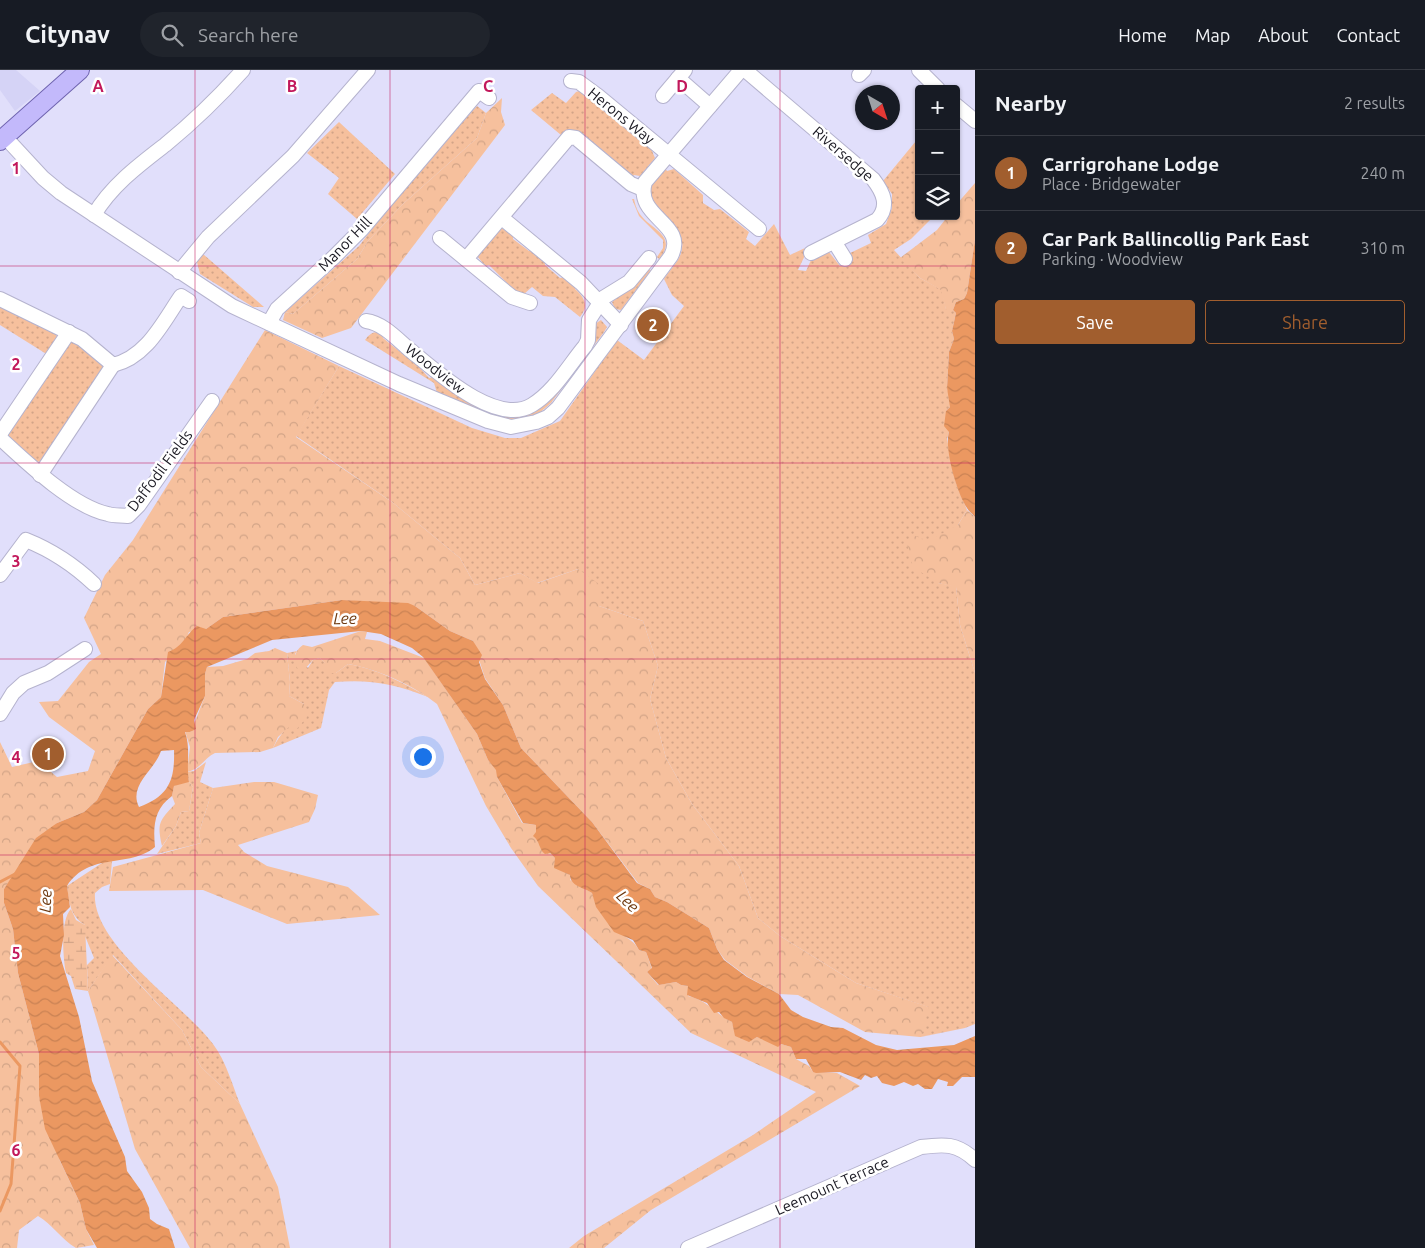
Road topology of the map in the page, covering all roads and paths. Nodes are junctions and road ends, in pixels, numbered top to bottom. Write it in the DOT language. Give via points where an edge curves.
graph roads {
  1 [pos="80,70"];
  2 [pos="242,70"];
  3 [pos="368,70"];
  4 [pos="743,70"];
  5 [pos="919,70"];
  6 [pos="682,74"];
  7 [pos="570,81"];
  8 [pos="934,85"];
  9 [pos="663,96"];
  10 [pos="488,98"];
  11 [pos="710,106"];
  12 [pos="960,107"];
  13 [pos="973,116"];
  14 [pos="3,139"];
  15 [pos="669,156"];
  16 [pos="643,189"];
  17 [pos="94,215"];
  18 [pos="502,218"];
  19 [pos="759,230"];
  20 [pos="440,238"];
  21 [pos="835,243"];
  22 [pos="811,253"];
  23 [pos="649,258"];
  24 [pos="466,259"];
  25 [pos="845,259"];
  26 [pos="178,272"];
  27 [pos="0,299"];
  28 [pos="189,301"];
  29 [pos="530,303"];
  30 [pos="599,304"];
  31 [pos="366,321"];
  32 [pos="269,324"];
  33 [pos="621,325"];
  34 [pos="69,332"];
  35 [pos="112,365"];
  36 [pos="212,401"];
  37 [pos="0,436"];
  38 [pos="40,475"];
  39 [pos="0,576"];
  40 [pos="94,584"];
  41 [pos="85,650"];
  42 [pos="0,714"];
  43 [pos="975,1160"];
  44 [pos="688,1248"];
  1 -- 14 [label="main road"];
  2 -- 17 [label="street" via="192,121 136,167"];
  3 -- 26 [label="street" via="293,156 208,237"];
  4 -- 11 [label="street"];
  4 -- 21 [label="street, Riversedge" via="880,188 884,197 880,216 874,223"];
  5 -- 8 [label="street"];
  6 -- 9 [label="street"];
  6 -- 11 [label="street"];
  7 -- 15 [label="street, Herons Way" via="579,82 589,89"];
  10 -- 32 [label="street, Manor Hill" via="479,91 362,228 277,309"];
  11 -- 15 [label="street"];
  12 -- 13 [label="street"];
  14 -- 17 [label="street" via="43,178"];
  15 -- 16 [label="street" via="645,182"];
  15 -- 19 [label="street"];
  16 -- 18 [label="street" via="631,184 576,138 569,137"];
  16 -- 33 [label="street" via="646,205 669,228 675,248"];
  17 -- 26 [label="street"];
  18 -- 24 [label="street"];
  18 -- 30 [label="street" via="581,283"];
  20 -- 24 [label="street"];
  21 -- 22 [label="street, Riversedge"];
  21 -- 25 [label="street"];
  23 -- 30 [label="street" via="629,282 611,291"];
  24 -- 29 [label="street" via="512,297"];
  26 -- 32 [label="street" via="232,306"];
  27 -- 34 [label="street"];
  28 -- 35 [label="street" via="181,296 144,349"];
  30 -- 31 [label="street, Woodview" via="590,320 585,346 540,399 530,407 515,410 498,407 467,394 380,326"];
  30 -- 33 [label="street"];
  32 -- 33 [label="street" via="399,384 488,421 511,427 536,422 558,408"];
  34 -- 35 [label="street" via="90,344"];
  34 -- 37 [label="street"];
  35 -- 38 [label="street"];
  36 -- 38 [label="street, Daffodil Fields" via="128,516 107,514 83,504"];
  37 -- 38 [label="street, Daffodil Fields"];
  39 -- 40 [label="street" via="26,540 51,551"];
  41 -- 42 [label="street" via="48,673 24,683 13,693"];
  43 -- 44 [label="street, Leemount Terrace" via="960,1148 921,1147"];
}
